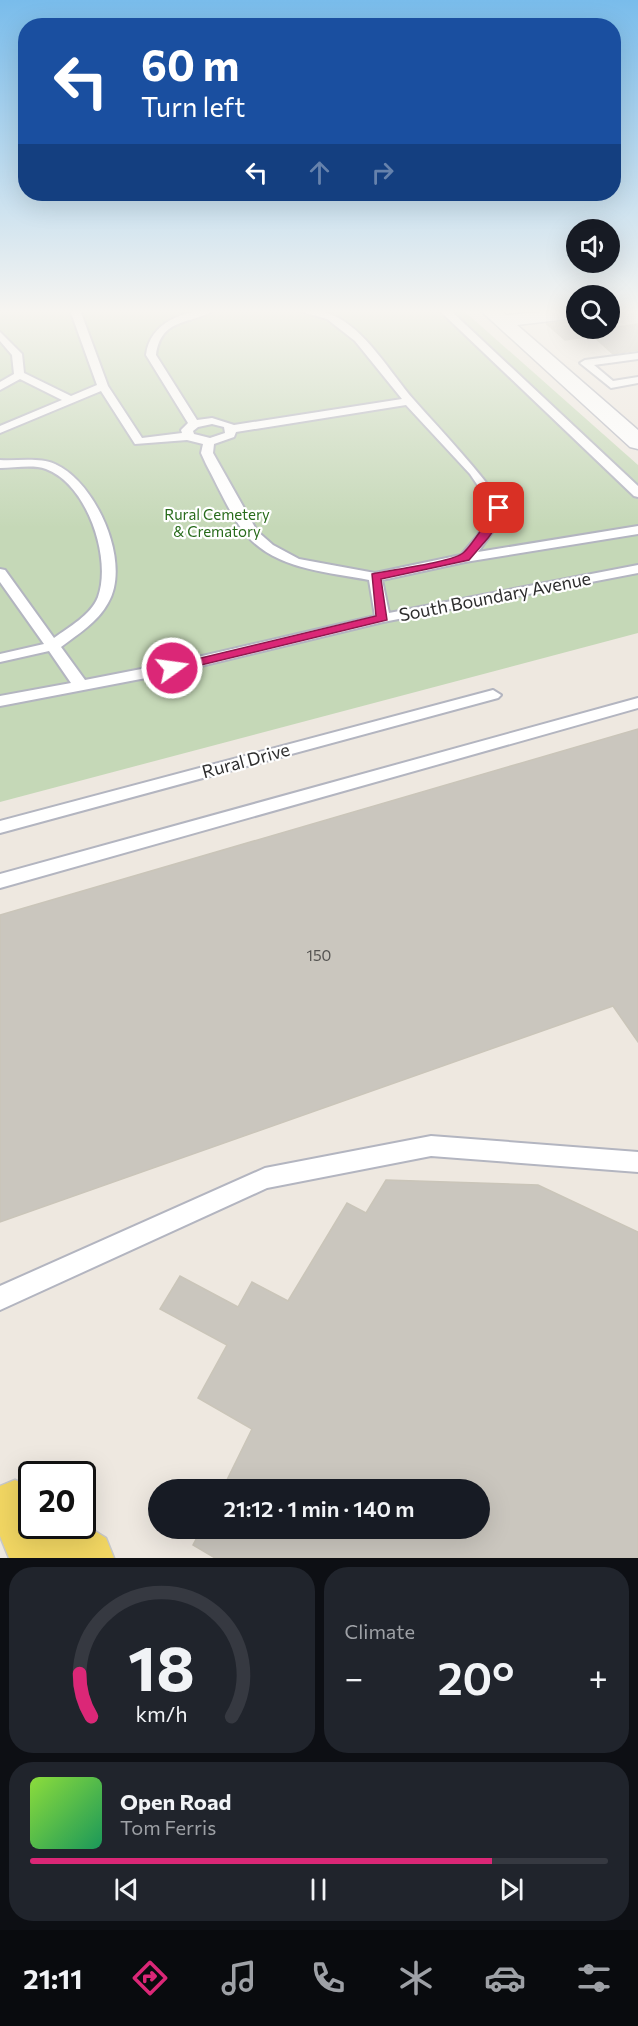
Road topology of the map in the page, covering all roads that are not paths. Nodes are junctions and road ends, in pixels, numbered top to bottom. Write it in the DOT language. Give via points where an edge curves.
graph roads {
  1 [pos="35,383"];
  2 [pos="102,383"];
  3 [pos="168,383"];
  4 [pos="394,383"];
  5 [pos="521,383"];
  6 [pos="569,383"];
  7 [pos="608,383"];
  8 [pos="623,383"];
  9 [pos="103,386"];
  10 [pos="69,399"];
  11 [pos="409,401"];
  12 [pos="194,424"];
  13 [pos="231,429"];
  14 [pos="0,430"];
  15 [pos="189,436"];
  16 [pos="209,442"];
  17 [pos="638,442"];
  18 [pos="0,464"];
  19 [pos="638,493"];
  20 [pos="638,530"];
  21 [pos="465,558"];
  22 [pos="638,569"];
  23 [pos="0,573"];
  24 [pos="375,577"];
  25 [pos="382,618"];
  26 [pos="53,646"];
  27 [pos="0,658"];
  28 [pos="80,684"];
  29 [pos="493,695"];
  30 [pos="0,701"];
  31 [pos="638,703"];
  32 [pos="0,827"];
  33 [pos="0,881"];
  34 [pos="638,1162"];
  35 [pos="0,1298"];
  36 [pos="31,1539"];
  37 [pos="59,1539"];
  38 [pos="38,1558"];
  39 [pos="86,1558"];
  1 -- 10 [label="lane"];
  2 -- 9 [label="lane"];
  3 -- 12 [label="lane"];
  4 -- 11 [label="lane"];
  5 -- 19 [label="lane"];
  6 -- 17 [label="street"];
  7 -- 8 [label="lane"];
  9 -- 10 [label="lane"];
  9 -- 15 [label="lane" via="139,442"];
  10 -- 14 [label="lane"];
  11 -- 13 [label="lane"];
  11 -- 21 [label="lane" via="474,472 499,508 483,538"];
  12 -- 13 [label="lane" via="212,421"];
  12 -- 15 [label="lane" via="188,430"];
  13 -- 16 [label="lane" via="230,435 222,440"];
  15 -- 16 [label="lane"];
  16 -- 24 [label="lane" via="207,453 233,503 252,533 268,548 295,562"];
  18 -- 26 [label="lane" via="50,465 86,498 105,540 110,574 105,598 86,620"];
  20 -- 21 [label="lane"];
  21 -- 24 [label="lane"];
  22 -- 25 [label="lane, South Boundary Avenue"];
  23 -- 26 [label="lane"];
  24 -- 25 [label="lane"];
  25 -- 28 [label="lane, South Boundary Avenue" via="172,668"];
  26 -- 27 [label="lane"];
  26 -- 28 [label="lane"];
  28 -- 30 [label="lane, South Boundary Avenue"];
  29 -- 32 [label="lane, Rural Drive"];
  31 -- 33 [label="lane"];
  34 -- 35 [label="lane" via="431,1146 265,1178"];
  36 -- 38 [label="main road"];
  37 -- 39 [label="main road"];
}
